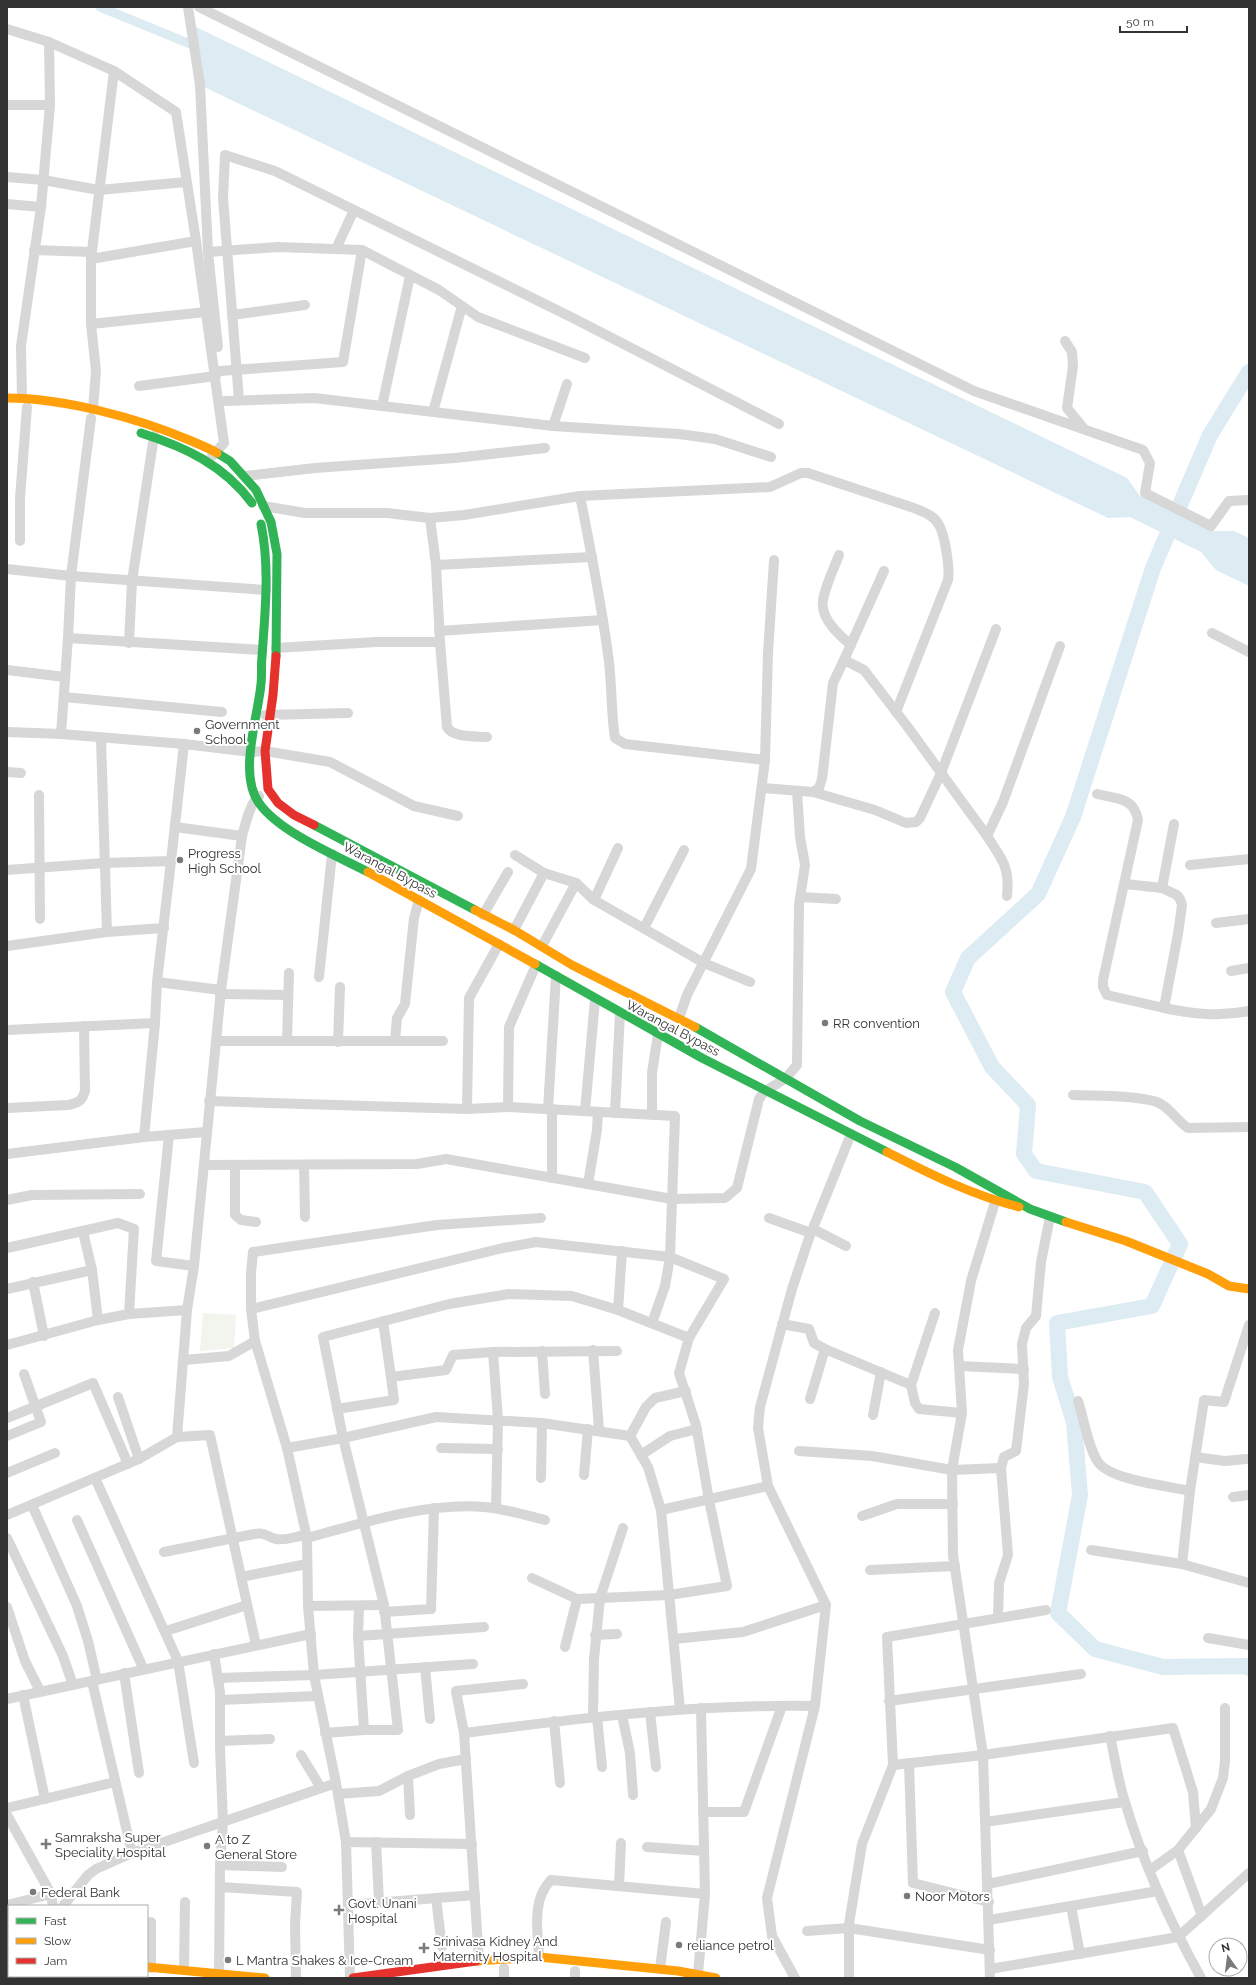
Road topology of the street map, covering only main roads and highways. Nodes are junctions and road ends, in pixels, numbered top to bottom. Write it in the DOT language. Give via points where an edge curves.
graph roads {
  1 [pos="7,398"];
  2 [pos="25,402"];
  3 [pos="7,407"];
  4 [pos="92,413"];
  5 [pos="112,424"];
  6 [pos="133,430"];
  7 [pos="1030,1209"];
  8 [pos="1229,1286"];
  9 [pos="1249,1288"];
  10 [pos="1245,1298"];
  11 [pos="478,1968"];
  12 [pos="506,1972"];
  13 [pos="154,1973"];
  14 [pos="265,1978"];
  15 [pos="351,1978"];
  16 [pos="419,1978"];
  17 [pos="716,1978"];
  1 -- 2 [label="main road"];
  2 -- 3 [label="main road"];
  2 -- 4 [label="main road"];
  4 -- 5 [label="main road"];
  4 -- 7 [label="main road" via="166,430 214,452 230,461 245,476 264,506 271,522 277,554 276,648 271,715 265,751 268,789 278,803 294,815 514,930 572,965 679,1018 860,1121 955,1167"];
  6 -- 7 [label="main road, Warangal Bypass" via="154,436 209,462 243,489 259,514 265,541 266,590 257,715 250,752 251,774 256,798 280,825 658,1034 760,1099 851,1134 930,1174 995,1202"];
  7 -- 8 [label="main road" via="1126,1241 1208,1274"];
  8 -- 9 [label="main road"];
  8 -- 10 [label="main road"];
  11 -- 12 [label="main road"];
  11 -- 15 [label="main road"];
  11 -- 16 [label="main road"];
  11 -- 17 [label="main road" via="539,1957 660,1969"];
  13 -- 14 [label="main road" via="184,1970"];
}
